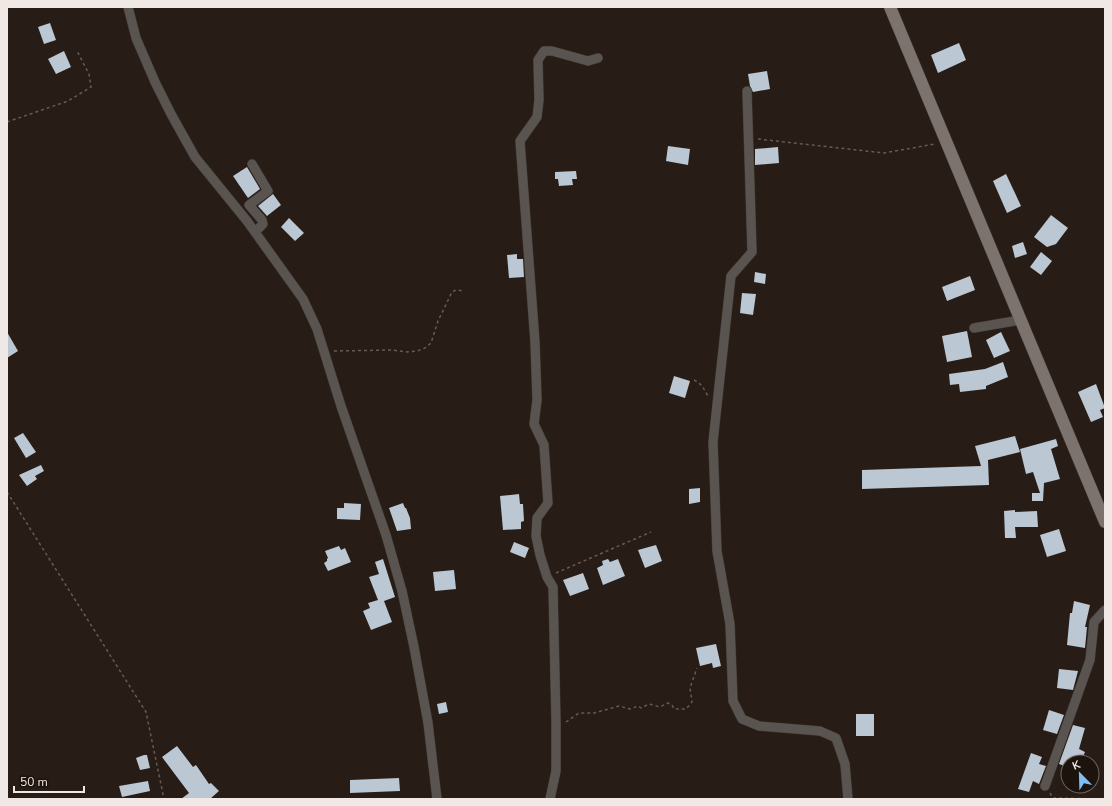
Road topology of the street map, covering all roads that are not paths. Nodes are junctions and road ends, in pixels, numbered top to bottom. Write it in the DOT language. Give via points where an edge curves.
graph roads {
  1 [pos="128,7"];
  2 [pos="890,7"];
  3 [pos="598,58"];
  4 [pos="747,91"];
  5 [pos="252,164"];
  6 [pos="255,232"];
  7 [pos="1020,320"];
  8 [pos="974,328"];
  9 [pos="1105,522"];
  10 [pos="1105,610"];
  11 [pos="1046,786"];
  12 [pos="437,799"];
  13 [pos="550,799"];
  14 [pos="848,799"];
  1 -- 6 [label="street" via="136,38 170,114 195,157"];
  2 -- 7 [label="street"];
  3 -- 13 [label="street" via="588,61 552,50 544,51 538,60 537,117 520,141 535,342 537,400 534,424 544,446 548,503 537,518 536,536 547,577 553,587 556,771"];
  4 -- 14 [label="street" via="752,252 731,276 713,442 717,551 730,624 733,701 742,719 759,726 820,731 836,738 845,764"];
  5 -- 6 [label="street" via="268,191 249,205 263,224"];
  6 -- 12 [label="street" via="303,299 317,329 386,534 414,647 428,723"];
  7 -- 8 [label="street"];
  7 -- 9 [label="street"];
  10 -- 11 [label="street" via="1094,622 1090,660"];
}
